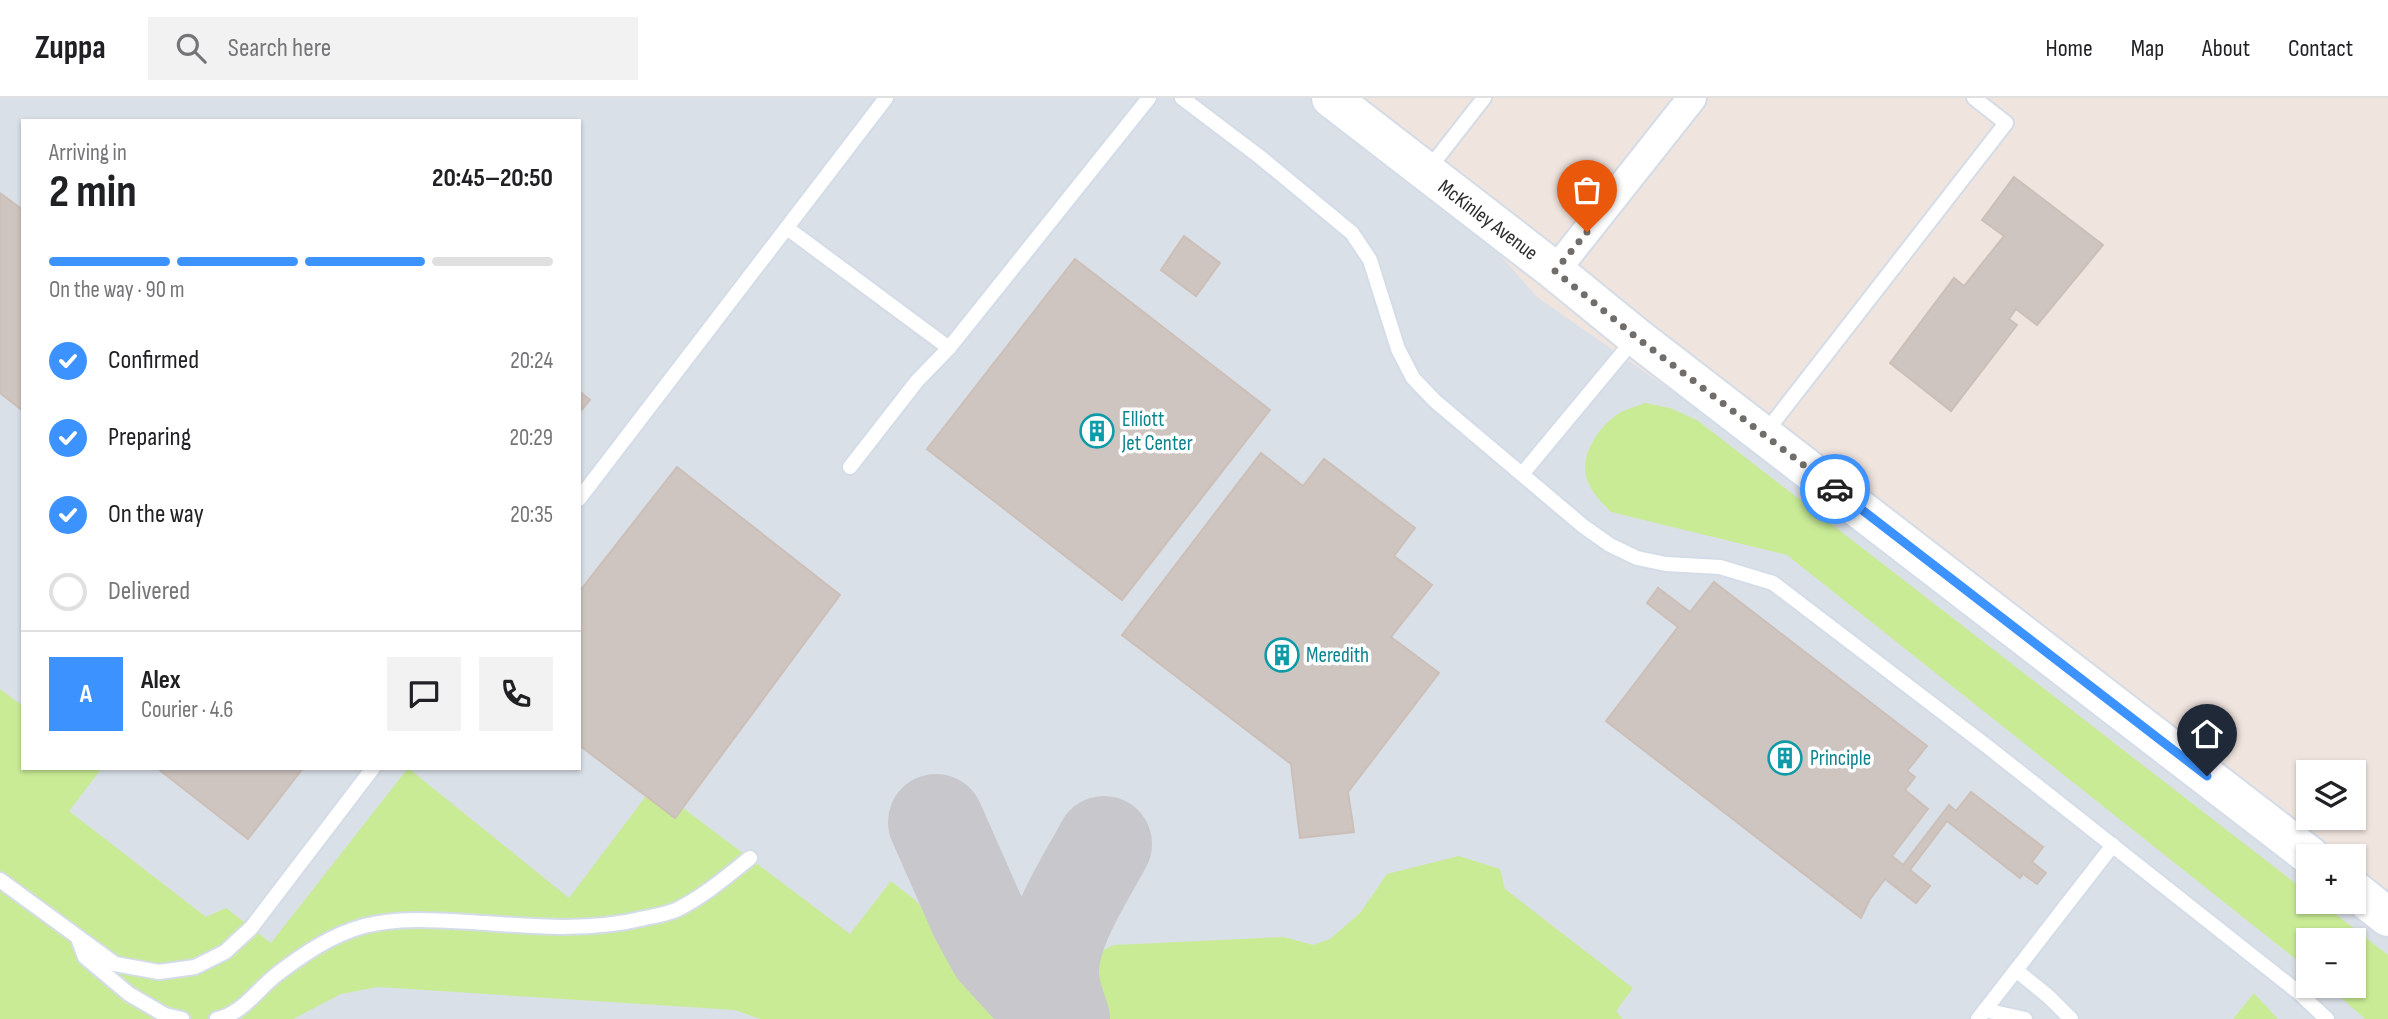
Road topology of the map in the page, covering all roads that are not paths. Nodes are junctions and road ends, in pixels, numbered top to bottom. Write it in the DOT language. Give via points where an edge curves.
graph roads {
  1 [pos="886,98"];
  2 [pos="1149,98"];
  3 [pos="1182,98"];
  4 [pos="1331,98"];
  5 [pos="1484,98"];
  6 [pos="1692,98"];
  7 [pos="1974,98"];
  8 [pos="1427,172"];
  9 [pos="787,228"];
  10 [pos="1555,271"];
  11 [pos="1636,337"];
  12 [pos="949,348"];
  13 [pos="1764,434"];
  14 [pos="850,467"];
  15 [pos="1523,473"];
  16 [pos="581,496"];
  17 [pos="371,770"];
  18 [pos="2113,845"];
  19 [pos="2296,845"];
  20 [pos="750,858"];
  21 [pos="0,880"];
  22 [pos="2366,900"];
  23 [pos="2388,917"];
  24 [pos="78,938"];
  25 [pos="2016,970"];
  26 [pos="1981,1014"];
  27 [pos="182,1019"];
  28 [pos="217,1019"];
  29 [pos="2025,1019"];
  30 [pos="2071,1019"];
  31 [pos="2327,1019"];
  1 -- 9 [label="lane"];
  2 -- 12 [label="lane"];
  3 -- 15 [label="lane" via="1352,233 1370,260 1398,349 1413,377 1435,401"];
  4 -- 8 [label="main road, McKinley Avenue"];
  5 -- 8 [label="lane"];
  6 -- 10 [label="street"];
  7 -- 13 [label="lane" via="2006,123"];
  8 -- 10 [label="main road, McKinley Avenue"];
  9 -- 12 [label="lane"];
  9 -- 16 [label="lane"];
  10 -- 11 [label="main road, McKinley Avenue"];
  11 -- 13 [label="main road, McKinley Avenue"];
  11 -- 15 [label="lane"];
  12 -- 14 [label="lane" via="917,380"];
  13 -- 19 [label="main road, McKinley Avenue"];
  15 -- 18 [label="lane" via="1583,526 1637,558 1720,567 1773,583"];
  17 -- 24 [label="lane" via="251,928 225,952 195,967 159,972 115,964"];
  18 -- 25 [label="lane"];
  18 -- 31 [label="lane"];
  20 -- 28 [label="lane" via="674,911 631,921 589,926 392,921 362,927 324,942 275,976 230,1016"];
  21 -- 24 [label="lane"];
  22 -- 23 [label="main road"];
  24 -- 27 [label="lane" via="85,957 129,994 165,1015"];
  25 -- 26 [label="lane"];
  25 -- 30 [label="lane"];
  26 -- 29 [label="lane"];
}
